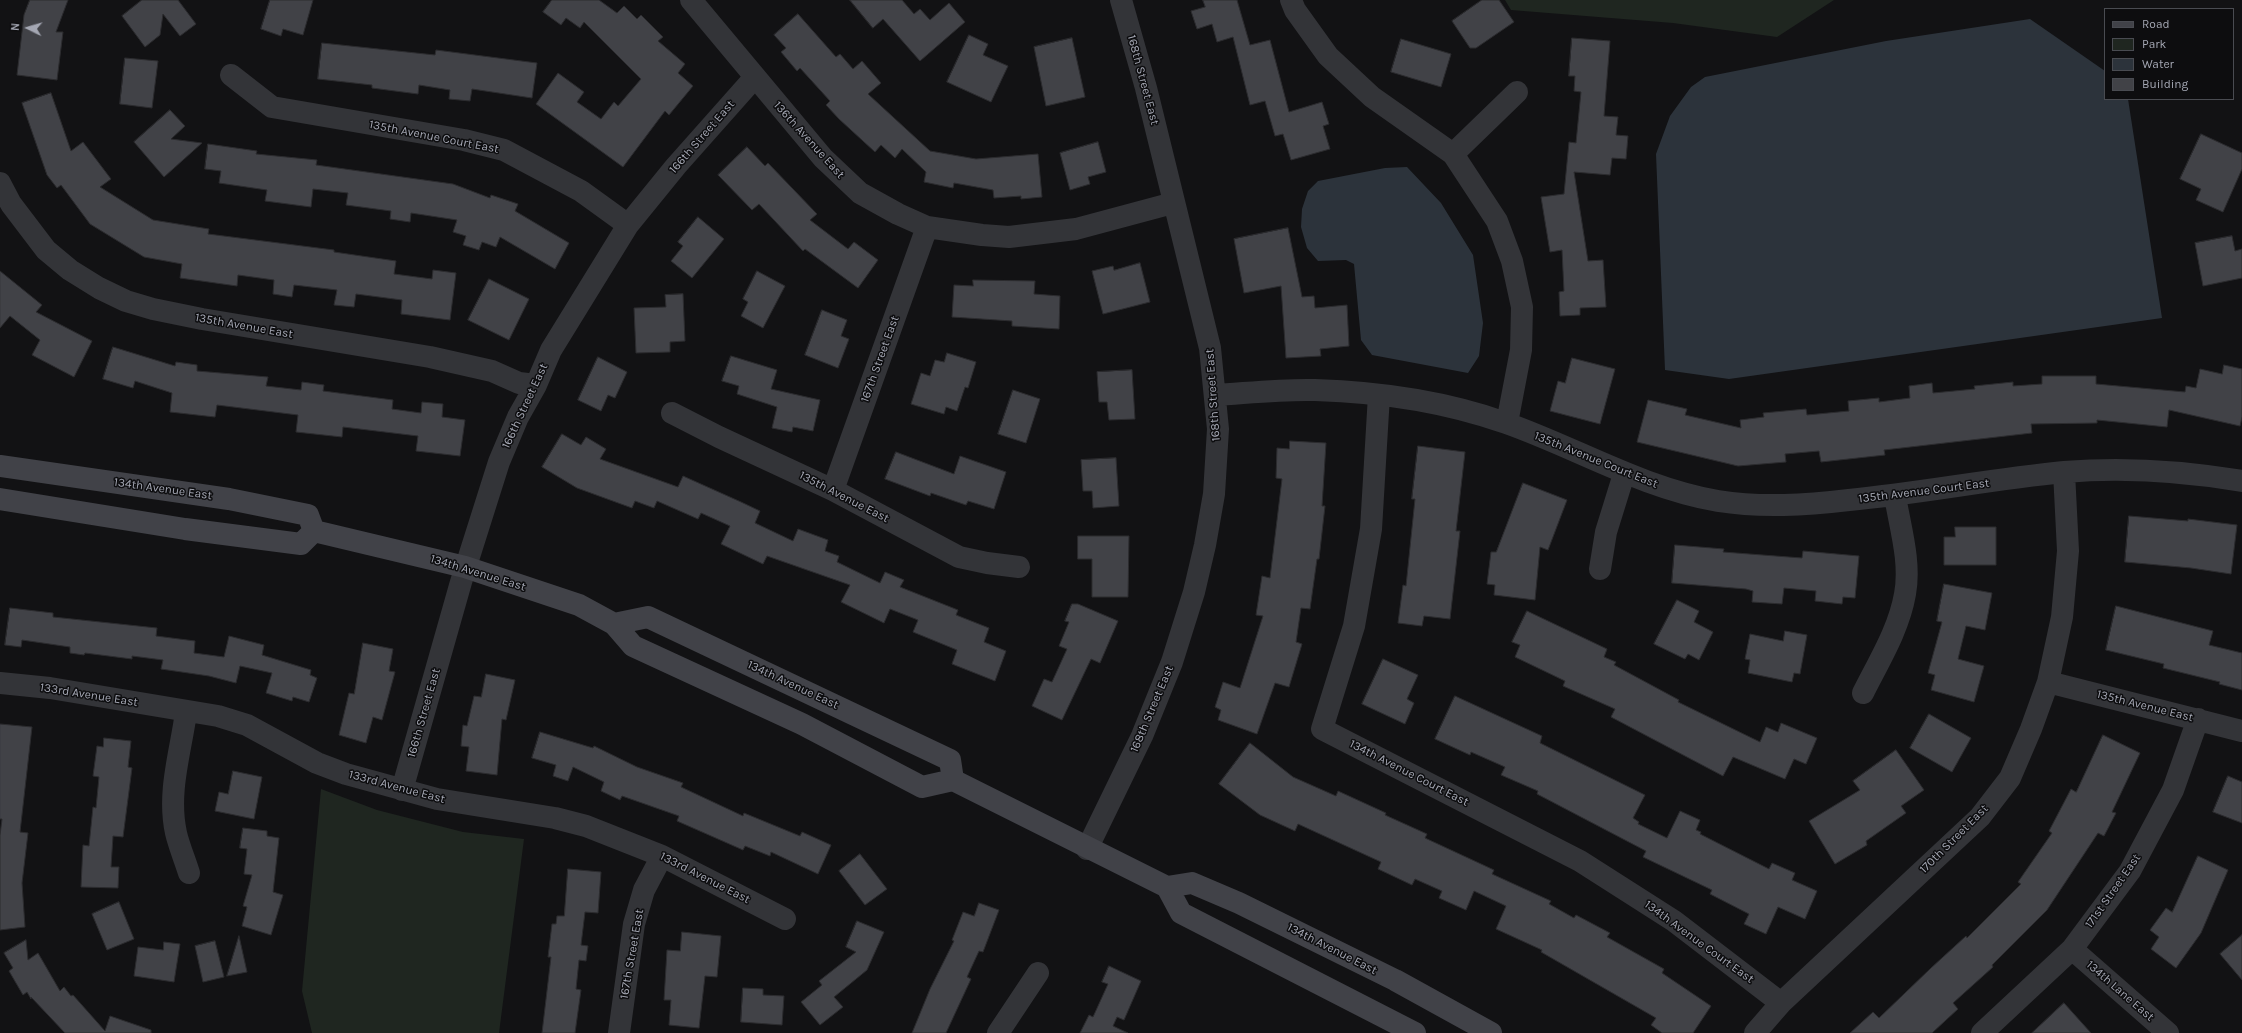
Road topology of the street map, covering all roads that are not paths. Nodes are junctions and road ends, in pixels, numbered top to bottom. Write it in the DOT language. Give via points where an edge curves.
graph roads {
  1 [pos="691,0"];
  2 [pos="1121,0"];
  3 [pos="1291,0"];
  4 [pos="232,75"];
  5 [pos="754,77"];
  6 [pos="1516,92"];
  7 [pos="1453,154"];
  8 [pos="0,183"];
  9 [pos="1173,203"];
  10 [pos="628,224"];
  11 [pos="927,227"];
  12 [pos="536,385"];
  13 [pos="1215,395"];
  14 [pos="1379,395"];
  15 [pos="672,413"];
  16 [pos="1507,424"];
  17 [pos="0,466"];
  18 [pos="2064,472"];
  19 [pos="1624,474"];
  20 [pos="2242,481"];
  21 [pos="833,490"];
  22 [pos="1895,496"];
  23 [pos="0,499"];
  24 [pos="311,523"];
  25 [pos="465,567"];
  26 [pos="1019,567"];
  27 [pos="1600,569"];
  28 [pos="614,624"];
  29 [pos="2048,682"];
  30 [pos="0,683"];
  31 [pos="1863,692"];
  32 [pos="186,712"];
  33 [pos="2198,719"];
  34 [pos="2242,731"];
  35 [pos="953,780"];
  36 [pos="402,790"];
  37 [pos="1087,849"];
  38 [pos="662,856"];
  39 [pos="189,874"];
  40 [pos="1167,887"];
  41 [pos="785,919"];
  42 [pos="2072,949"];
  43 [pos="1038,973"];
  44 [pos="1781,1004"];
  45 [pos="619,1033"];
  46 [pos="998,1033"];
  47 [pos="1415,1033"];
  48 [pos="1491,1033"];
  49 [pos="1755,1033"];
  50 [pos="1982,1033"];
  51 [pos="2168,1033"];
  1 -- 5 [label="street, 136th Avenue East"];
  2 -- 9 [label="street, 168th Street East" via="1146,88"];
  3 -- 7 [label="street" via="1295,10 1328,56 1372,97"];
  4 -- 10 [label="street, 135th Avenue Court East" via="272,107 464,140 504,150 581,191"];
  5 -- 10 [label="street, 166th Street East"];
  5 -- 11 [label="street, 136th Avenue East" via="841,177 860,193"];
  6 -- 7 [label="street"];
  7 -- 16 [label="street" via="1497,221 1512,261 1522,306 1521,350"];
  8 -- 12 [label="street, 135th Avenue East" via="11,204 46,250 70,270 126,301 202,319 430,357 492,371 519,383"];
  9 -- 11 [label="street, 136th Avenue East" via="1076,229 1044,234 1009,237"];
  9 -- 13 [label="street, 168th Street East" via="1210,348"];
  10 -- 12 [label="street, 166th Street East" via="562,330"];
  11 -- 21 [label="street, 167th Street East"];
  12 -- 25 [label="street, 166th Street East" via="518,417 499,462"];
  13 -- 14 [label="street, 135th Avenue Court East" via="1313,390"];
  13 -- 37 [label="street, 168th Street East" via="1218,429 1214,494 1206,545 1194,592 1172,662 1142,736"];
  14 -- 16 [label="street, 135th Avenue Court East" via="1436,402"];
  14 -- 44 [label="street, 134th Avenue Court East" via="1371,529 1354,626 1322,729 1580,861 1674,921"];
  15 -- 21 [label="street, 135th Avenue East"];
  16 -- 19 [label="street, 135th Avenue Court East"];
  17 -- 24 [label="street, 134th Avenue East" via="229,499"];
  18 -- 20 [label="street, 135th Avenue Court East" via="2154,470"];
  18 -- 22 [label="street, 135th Avenue Court East"];
  18 -- 29 [label="street, 170th Street East" via="2068,551 2062,617"];
  19 -- 22 [label="street, 135th Avenue Court East" via="1661,487 1719,501 1794,506"];
  19 -- 27 [label="street" via="1606,532"];
  21 -- 26 [label="street, 135th Avenue East" via="959,558"];
  22 -- 31 [label="street" via="1906,561 1906,593 1898,621"];
  23 -- 24 [label="street" via="185,529 302,544"];
  24 -- 25 [label="street, 134th Avenue East"];
  25 -- 28 [label="street, 134th Avenue East" via="578,605"];
  25 -- 36 [label="street, 166th Street East"];
  28 -- 35 [label="street, 134th Avenue East" via="633,646 802,724 922,787"];
  28 -- 35 [label="street, 134th Avenue East" via="648,617 950,760"];
  29 -- 33 [label="street, 135th Avenue East"];
  29 -- 44 [label="street, 170th Street East" via="2010,778 1980,817"];
  30 -- 32 [label="street, 133rd Avenue East" via="58,689"];
  32 -- 36 [label="street, 133rd Avenue East" via="218,716 247,725 317,763"];
  32 -- 39 [label="street" via="175,772 173,800 176,832"];
  33 -- 34 [label="street, 135th Avenue East"];
  33 -- 42 [label="street, 171st Street East" via="2173,790 2130,871"];
  35 -- 37 [label="street"];
  36 -- 38 [label="street, 133rd Avenue East" via="437,799 555,818 586,826"];
  37 -- 40 [label="street"];
  38 -- 41 [label="street, 133rd Avenue East"];
  38 -- 45 [label="street, 167th Street East" via="644,890 634,924"];
  40 -- 47 [label="street" via="1181,913"];
  40 -- 48 [label="street, 134th Avenue East" via="1192,883 1239,903 1395,980"];
  42 -- 50 [label="street, 171st Street East"];
  42 -- 51 [label="street, 134th Lane East"];
  43 -- 46 [label="street"];
  44 -- 49 [label="street, 170th Street East"];
}
